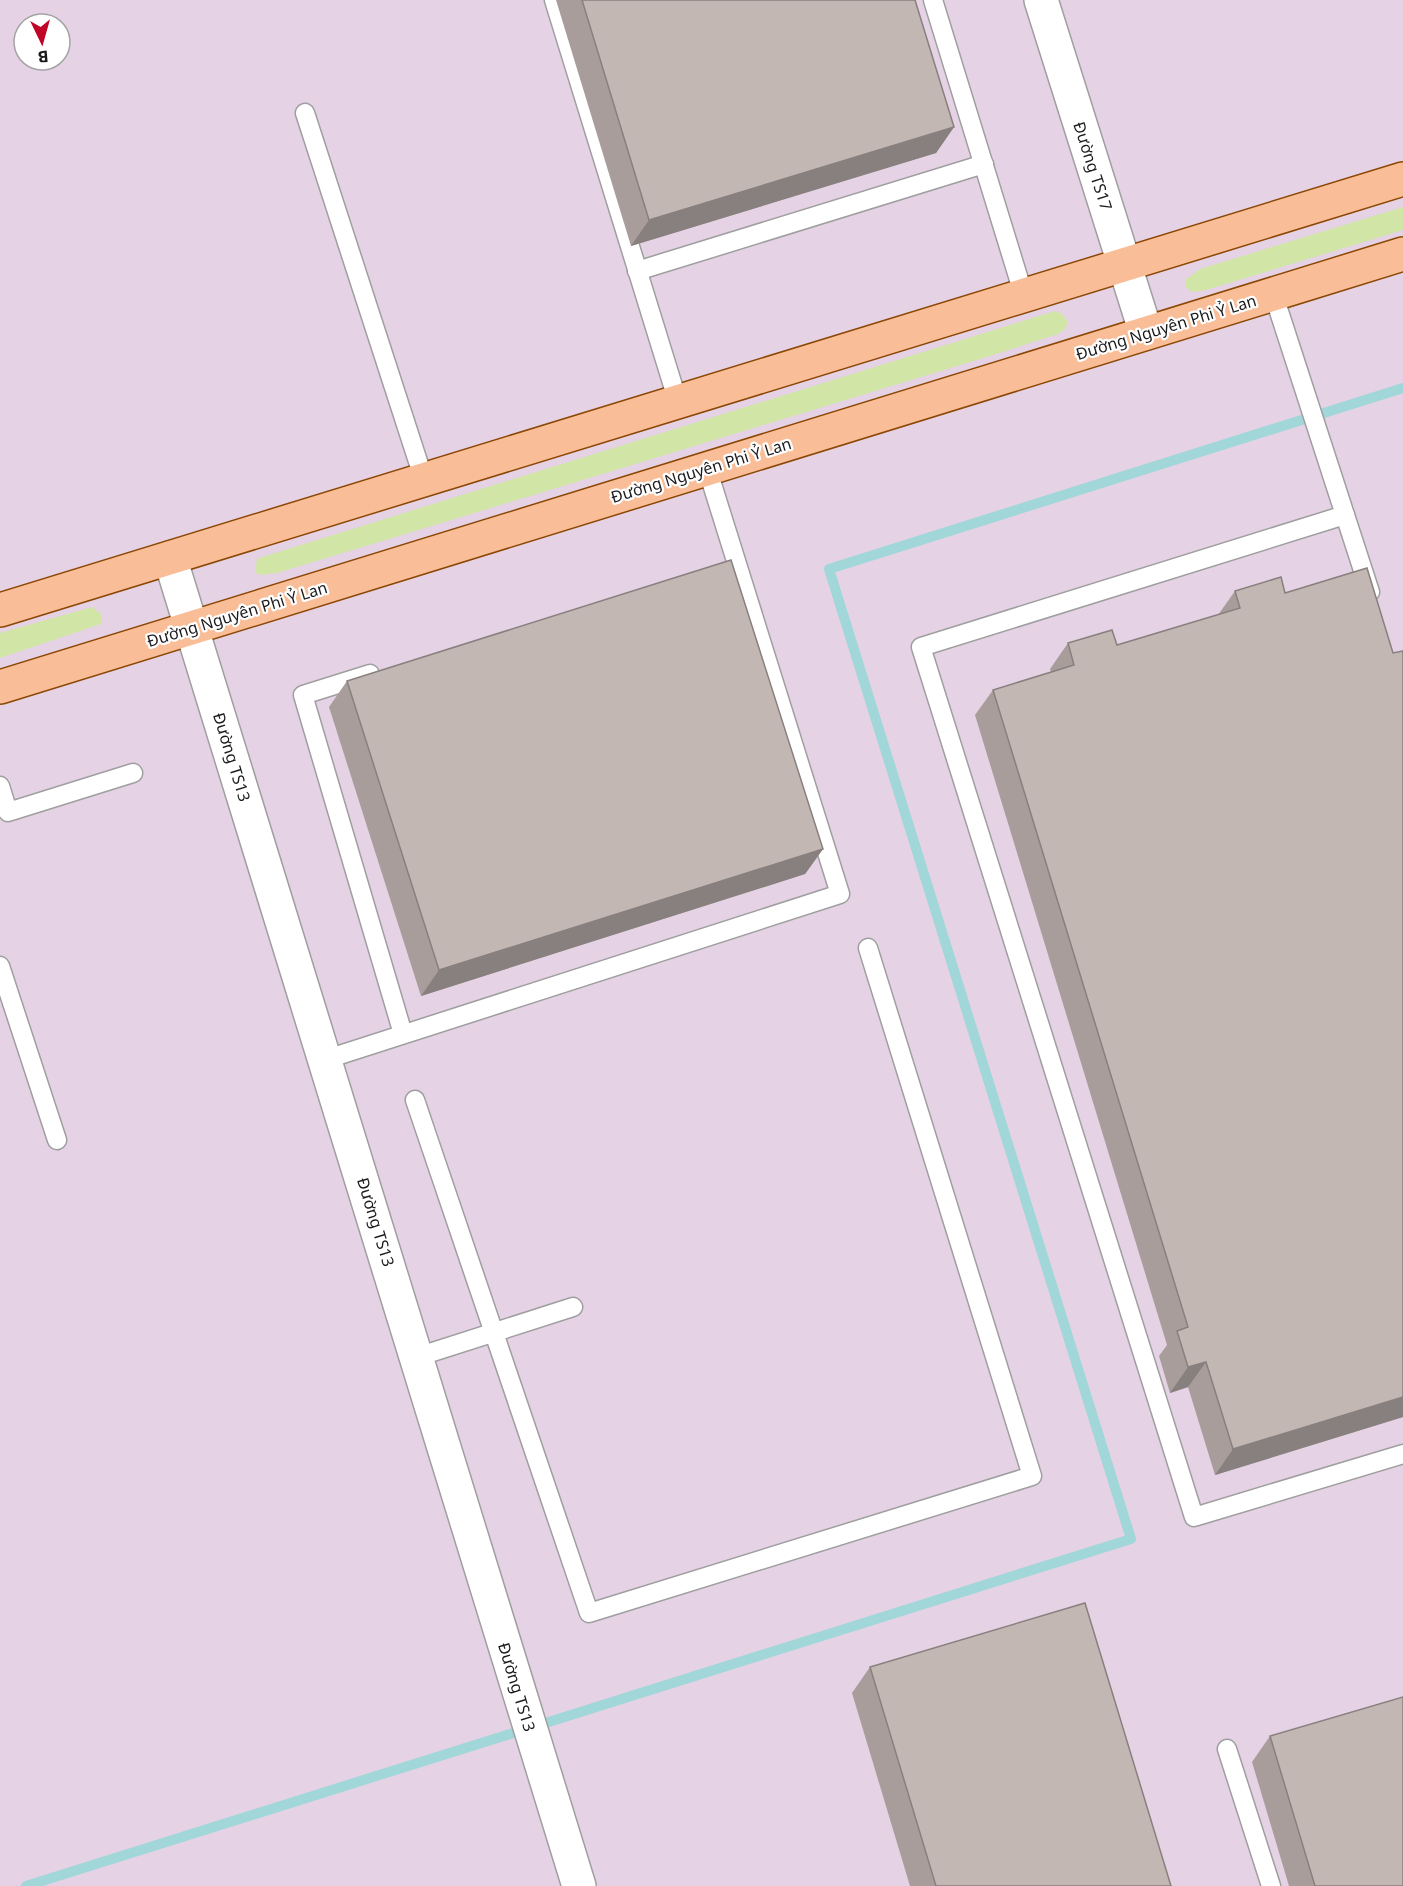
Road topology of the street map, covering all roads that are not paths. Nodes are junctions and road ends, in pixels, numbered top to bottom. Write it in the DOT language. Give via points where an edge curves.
graph roads {
  1 [pos="554,0"];
  2 [pos="933,0"];
  3 [pos="1041,0"];
  4 [pos="306,113"];
  5 [pos="984,165"];
  6 [pos="1403,179"];
  7 [pos="1403,254"];
  8 [pos="1125,266"];
  9 [pos="638,271"];
  10 [pos="1273,293"];
  11 [pos="1024,296"];
  12 [pos="1146,333"];
  13 [pos="678,402"];
  14 [pos="706,468"];
  15 [pos="424,480"];
  16 [pos="1345,515"];
  17 [pos="170,558"];
  18 [pos="0,610"];
  19 [pos="1378,613"];
  20 [pos="192,627"];
  21 [pos="382,670"];
  22 [pos="0,687"];
  23 [pos="133,773"];
  24 [pos="0,786"];
  25 [pos="4,814"];
  26 [pos="868,948"];
  27 [pos="0,966"];
  28 [pos="403,1034"];
  29 [pos="327,1059"];
  30 [pos="415,1100"];
  31 [pos="57,1140"];
  32 [pos="573,1307"];
  33 [pos="494,1333"];
  34 [pos="417,1357"];
  35 [pos="1403,1454"];
  36 [pos="1227,1749"];
  37 [pos="579,1886"];
  38 [pos="1271,1886"];
  1 -- 9 [label="lane"];
  2 -- 5 [label="lane"];
  3 -- 8 [label="street, Đường TS17"];
  4 -- 15 [label="lane"];
  5 -- 9 [label="lane"];
  5 -- 11 [label="lane"];
  6 -- 8 [label="main road"];
  7 -- 10 [label="main road, Đường Nguyên Phi Ỷ Lan"];
  8 -- 11 [label="main road"];
  8 -- 12 [label="street, Đường TS17"];
  9 -- 13 [label="lane"];
  10 -- 12 [label="main road, Đường Nguyên Phi Ỷ Lan"];
  10 -- 16 [label="lane"];
  11 -- 13 [label="main road"];
  12 -- 14 [label="main road, Đường Nguyên Phi Ỷ Lan"];
  13 -- 15 [label="main road"];
  14 -- 20 [label="main road, Đường Nguyên Phi Ỷ Lan"];
  14 -- 28 [label="lane" via="730,563 840,894"];
  15 -- 17 [label="main road"];
  16 -- 19 [label="lane"];
  16 -- 35 [label="lane" via="921,647 1194,1517"];
  17 -- 18 [label="main road"];
  17 -- 20 [label="street, Đường TS13"];
  20 -- 22 [label="main road, Đường Nguyên Phi Ỷ Lan"];
  20 -- 29 [label="street, Đường TS13"];
  21 -- 28 [label="lane" via="303,695"];
  23 -- 25 [label="lane"];
  24 -- 25 [label="lane"];
  26 -- 33 [label="lane" via="1032,1476 589,1613"];
  27 -- 31 [label="lane"];
  28 -- 29 [label="lane"];
  29 -- 34 [label="street, Đường TS13"];
  30 -- 33 [label="lane"];
  32 -- 33 [label="lane"];
  33 -- 34 [label="lane"];
  34 -- 37 [label="street, Đường TS13"];
  36 -- 38 [label="lane"];
}
